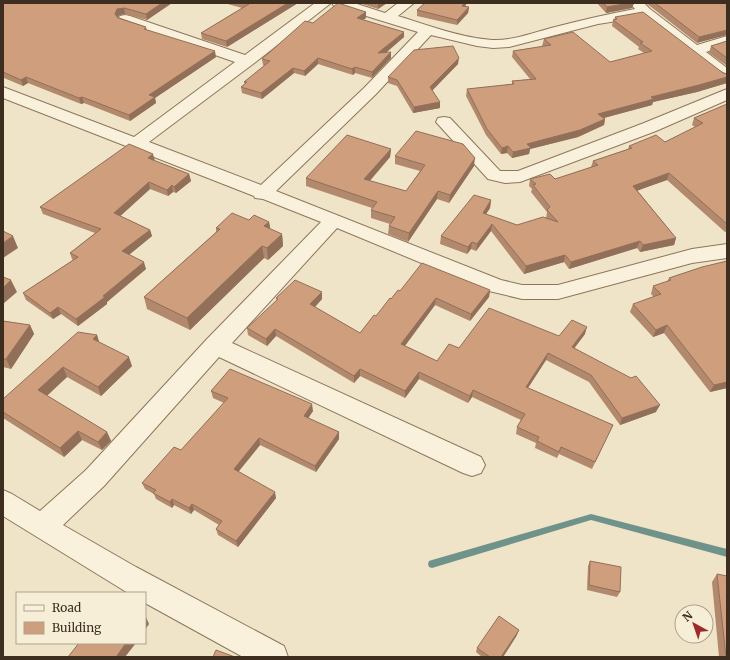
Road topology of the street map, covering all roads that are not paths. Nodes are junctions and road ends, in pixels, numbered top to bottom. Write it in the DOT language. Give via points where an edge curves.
graph roads {
  1 [pos="324,3"];
  2 [pos="339,3"];
  3 [pos="407,3"];
  4 [pos="641,7"];
  5 [pos="388,17"];
  6 [pos="124,19"];
  7 [pos="428,30"];
  8 [pos="727,40"];
  9 [pos="694,50"];
  10 [pos="248,60"];
  11 [pos="727,75"];
  12 [pos="3,92"];
  13 [pos="727,94"];
  14 [pos="444,122"];
  15 [pos="135,144"];
  16 [pos="262,194"];
  17 [pos="334,220"];
  18 [pos="727,251"];
  19 [pos="215,345"];
  20 [pos="472,465"];
  21 [pos="3,502"];
  22 [pos="42,527"];
  23 [pos="273,657"];
  1 -- 10 [label="street"];
  2 -- 5 [label="street"];
  3 -- 5 [label="street"];
  4 -- 7 [label="street" via="509,43 477,42"];
  4 -- 9 [label="street"];
  5 -- 7 [label="street"];
  6 -- 10 [label="street"];
  7 -- 16 [label="street" via="370,92"];
  8 -- 9 [label="street"];
  9 -- 11 [label="street"];
  10 -- 15 [label="street"];
  12 -- 15 [label="street"];
  13 -- 14 [label="street" via="650,127 520,176 494,175"];
  15 -- 16 [label="street"];
  16 -- 17 [label="street"];
  17 -- 18 [label="street" via="496,286 522,292 558,292 692,256"];
  17 -- 19 [label="street"];
  19 -- 20 [label="street"];
  19 -- 22 [label="street" via="95,478"];
  21 -- 22 [label="street"];
  22 -- 23 [label="street" via="126,577"];
}
